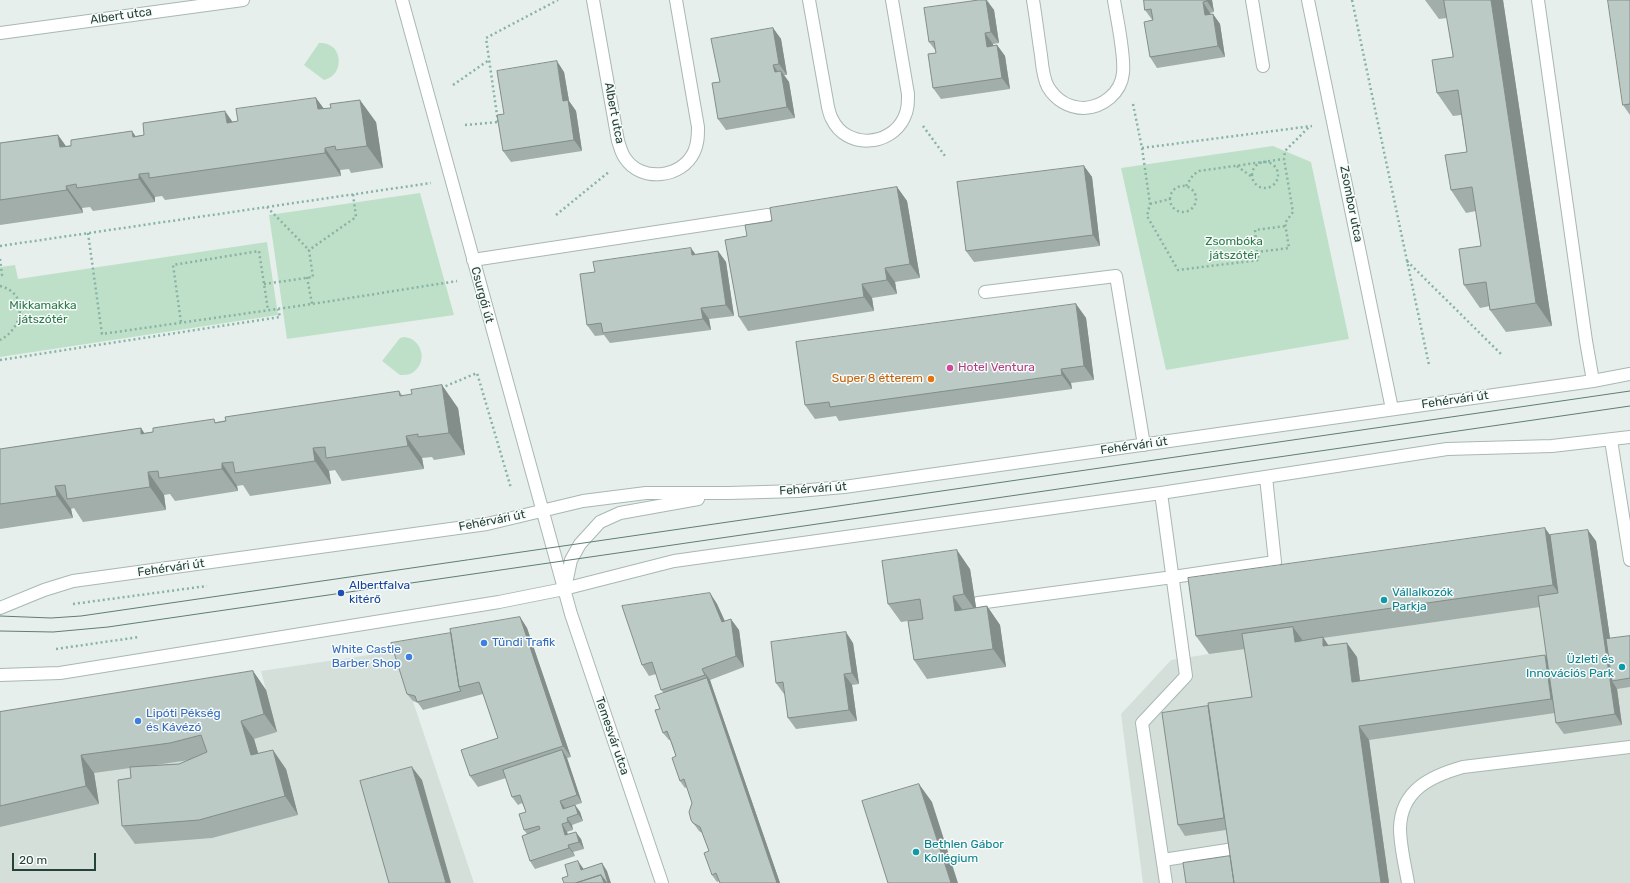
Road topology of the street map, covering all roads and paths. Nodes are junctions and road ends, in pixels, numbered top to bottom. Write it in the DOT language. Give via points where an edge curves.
graph roads {
  1 [pos="243,0"];
  2 [pos="402,0"];
  3 [pos="558,0"];
  4 [pos="593,0"];
  5 [pos="676,0"];
  6 [pos="808,0"];
  7 [pos="892,0"];
  8 [pos="1033,0"];
  9 [pos="1114,0"];
  10 [pos="1252,0"];
  11 [pos="1308,0"];
  12 [pos="1352,0"];
  13 [pos="1538,0"];
  14 [pos="0,33"];
  15 [pos="489,60"];
  16 [pos="1263,66"];
  17 [pos="1123,74"];
  18 [pos="453,85"];
  19 [pos="908,107"];
  20 [pos="498,122"];
  21 [pos="504,122"];
  22 [pos="1334,122"];
  23 [pos="465,125"];
  24 [pos="1309,126"];
  25 [pos="1142,148"];
  26 [pos="945,156"];
  27 [pos="625,158"];
  28 [pos="1284,159"];
  29 [pos="1264,162"];
  30 [pos="1236,165"];
  31 [pos="1252,177"];
  32 [pos="451,180"];
  33 [pos="1186,186"];
  34 [pos="353,194"];
  35 [pos="1170,199"];
  36 [pos="1150,204"];
  37 [pos="267,207"];
  38 [pos="556,215"];
  39 [pos="768,215"];
  40 [pos="1286,226"];
  41 [pos="88,233"];
  42 [pos="0,246"];
  43 [pos="309,250"];
  44 [pos="1258,252"];
  45 [pos="0,260"];
  46 [pos="473,260"];
  47 [pos="1407,261"];
  48 [pos="0,275"];
  49 [pos="307,278"];
  50 [pos="478,278"];
  51 [pos="264,284"];
  52 [pos="0,286"];
  53 [pos="985,292"];
  54 [pos="312,304"];
  55 [pos="278,309"];
  56 [pos="268,310"];
  57 [pos="181,322"];
  58 [pos="0,340"];
  59 [pos="1501,354"];
  60 [pos="0,360"];
  61 [pos="1429,365"];
  62 [pos="1630,374"];
  63 [pos="1593,381"];
  64 [pos="437,390"];
  65 [pos="1392,409"];
  66 [pos="1630,437"];
  67 [pos="1612,440"];
  68 [pos="1144,445"];
  69 [pos="1266,477"];
  70 [pos="511,488"];
  71 [pos="730,493"];
  72 [pos="1161,493"];
  73 [pos="542,511"];
  74 [pos="1630,560"];
  75 [pos="1173,577"];
  76 [pos="211,585"];
  77 [pos="564,589"];
  78 [pos="978,603"];
  79 [pos="72,604"];
  80 [pos="0,608"];
  81 [pos="86,645"];
  82 [pos="56,649"];
  83 [pos="0,675"];
  84 [pos="1630,747"];
  85 [pos="1234,849"];
  86 [pos="1163,860"];
  87 [pos="662,883"];
  88 [pos="1166,883"];
  89 [pos="1408,883"];
  1 -- 14 [label="street, Albert utca"];
  2 -- 32 [label="street, Csurgói út"];
  3 -- 15 [label="path" via="486,38"];
  4 -- 27 [label="street, Albert utca" via="618,140"];
  5 -- 27 [label="street, Albert utca" via="698,127 698,140 687,162 676,170 664,174 640,170"];
  6 -- 19 [label="street" via="828,107 832,120 839,130 862,141 886,137 904,119"];
  7 -- 19 [label="street"];
  8 -- 17 [label="street" via="1044,74 1055,96 1065,104 1090,108 1112,96 1120,86"];
  9 -- 17 [label="street"];
  10 -- 16 [label="street"];
  11 -- 22 [label="street, Zsombor utca"];
  12 -- 47 [label="path"];
  13 -- 63 [label="street"];
  15 -- 18 [label="path"];
  15 -- 20 [label="path"];
  17 -- 25 [label="path" via="1128,82"];
  19 -- 26 [label="path"];
  20 -- 21 [label="path"];
  20 -- 23 [label="path"];
  22 -- 24 [label="path"];
  22 -- 65 [label="street, Zsombor utca"];
  24 -- 25 [label="path"];
  24 -- 28 [label="path" via="1285,151"];
  25 -- 36 [label="path"];
  27 -- 38 [label="path"];
  28 -- 29 [label="path"];
  28 -- 40 [label="path" via="1293,212 1285,223"];
  29 -- 30 [label="path"];
  29 -- 31 [label="path" via="1256,166"];
  29 -- 31 [label="path" via="1270,162 1277,168 1276,183 1268,188 1262,188 1254,183"];
  30 -- 31 [label="path"];
  30 -- 33 [label="path" via="1199,171"];
  32 -- 34 [label="path"];
  32 -- 46 [label="street, Csurgói út"];
  33 -- 35 [label="path" via="1179,186 1173,190"];
  33 -- 35 [label="path" via="1196,194 1193,208 1187,212 1177,211"];
  34 -- 37 [label="path"];
  34 -- 43 [label="path" via="356,217"];
  35 -- 36 [label="path"];
  36 -- 44 [label="path" via="1147,216 1178,270 1259,260"];
  37 -- 41 [label="path"];
  37 -- 43 [label="path"];
  39 -- 46 [label="street"];
  40 -- 44 [label="path" via="1255,230"];
  40 -- 44 [label="path" via="1289,248"];
  41 -- 42 [label="path"];
  41 -- 57 [label="path" via="102,334"];
  43 -- 49 [label="path" via="312,277"];
  45 -- 48 [label="path"];
  46 -- 50 [label="street, Csurgói út"];
  47 -- 59 [label="path"];
  47 -- 61 [label="path"];
  49 -- 51 [label="path"];
  49 -- 54 [label="path"];
  50 -- 54 [label="path"];
  50 -- 73 [label="street, Csurgói út"];
  51 -- 56 [label="path"];
  51 -- 57 [label="path" via="259,251 173,265"];
  52 -- 58 [label="path" via="16,295 20,313 10,334"];
  53 -- 68 [label="street" via="1116,276"];
  54 -- 55 [label="path"];
  55 -- 56 [label="path"];
  55 -- 60 [label="path" via="280,317"];
  56 -- 57 [label="path"];
  62 -- 63 [label="street, Fehérvári út"];
  63 -- 65 [label="street, Fehérvári út"];
  64 -- 70 [label="path" via="477,373"];
  65 -- 68 [label="street, Fehérvári út"];
  66 -- 67 [label="street"];
  67 -- 69 [label="street" via="1552,446 1447,449"];
  67 -- 74 [label="street"];
  68 -- 71 [label="street, Fehérvári út" via="844,487"];
  69 -- 72 [label="street"];
  69 -- 75 [label="street" via="1275,562"];
  71 -- 73 [label="street, Fehérvári út" via="646,493 583,501"];
  71 -- 77 [label="street" via="620,513 600,522 580,544 571,560"];
  72 -- 75 [label="street"];
  72 -- 77 [label="street" via="674,560"];
  73 -- 77 [label="street, Csurgói út"];
  73 -- 80 [label="street, Fehérvári út" via="487,524 73,581"];
  75 -- 78 [label="street"];
  75 -- 86 [label="street" via="1186,676 1142,723"];
  76 -- 79 [label="path"];
  77 -- 83 [label="street" via="477,606 60,673"];
  77 -- 87 [label="street, Temesvár utca"];
  81 -- 82 [label="path"];
  84 -- 89 [label="street" via="1463,768 1447,772 1419,786 1409,797 1402,814 1400,829"];
  85 -- 86 [label="street"];
  86 -- 88 [label="street"];
}
